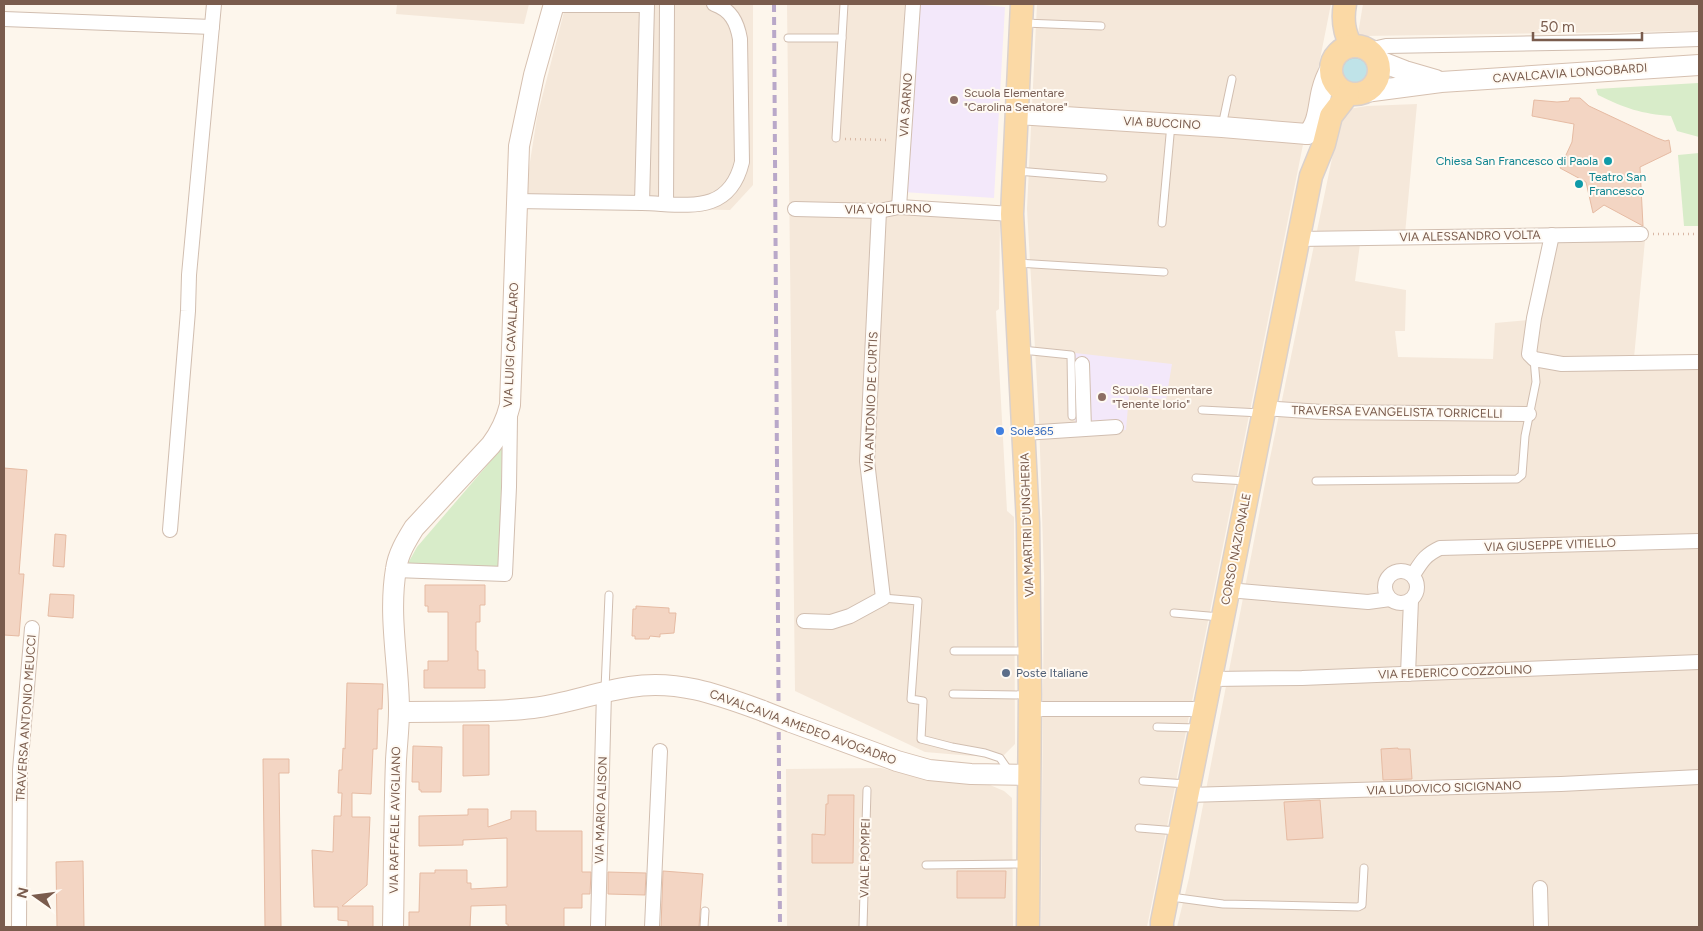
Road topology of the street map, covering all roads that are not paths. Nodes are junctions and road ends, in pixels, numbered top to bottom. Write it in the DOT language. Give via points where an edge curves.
graph roads {
  1 [pos="214,4"];
  2 [pos="554,4"];
  3 [pos="652,4"];
  4 [pos="667,4"];
  5 [pos="714,4"];
  6 [pos="844,4"];
  7 [pos="913,4"];
  8 [pos="1345,4"];
  9 [pos="1022,13"];
  10 [pos="4,19"];
  11 [pos="1101,26"];
  12 [pos="212,27"];
  13 [pos="788,38"];
  14 [pos="842,38"];
  15 [pos="1699,39"];
  16 [pos="1365,52"];
  17 [pos="1699,65"];
  18 [pos="1331,68"];
  19 [pos="1232,79"];
  20 [pos="1441,82"];
  21 [pos="1356,93"];
  22 [pos="1017,114"];
  23 [pos="1171,124"];
  24 [pos="1222,126"];
  25 [pos="1307,134"];
  26 [pos="836,138"];
  27 [pos="1014,171"];
  28 [pos="1311,176"];
  29 [pos="1103,178"];
  30 [pos="516,201"];
  31 [pos="642,203"];
  32 [pos="666,204"];
  33 [pos="899,206"];
  34 [pos="795,209"];
  35 [pos="879,211"];
  36 [pos="1012,214"];
  37 [pos="1162,223"];
  38 [pos="1642,234"];
  39 [pos="1552,235"];
  40 [pos="1298,239"];
  41 [pos="1014,263"];
  42 [pos="1164,272"];
  43 [pos="1020,350"];
  44 [pos="1534,359"];
  45 [pos="1699,362"];
  46 [pos="1082,364"];
  47 [pos="510,405"];
  48 [pos="1202,410"];
  49 [pos="1264,411"];
  50 [pos="1529,414"];
  51 [pos="1072,416"];
  52 [pos="1116,427"];
  53 [pos="1084,429"];
  54 [pos="1024,433"];
  55 [pos="1196,478"];
  56 [pos="1316,481"];
  57 [pos="1250,482"];
  58 [pos="170,530"];
  59 [pos="1699,541"];
  60 [pos="396,570"];
  61 [pos="1413,575"];
  62 [pos="1228,590"];
  63 [pos="609,595"];
  64 [pos="883,598"];
  65 [pos="1390,599"];
  66 [pos="1411,600"];
  67 [pos="1174,614"];
  68 [pos="1223,617"];
  69 [pos="804,621"];
  70 [pos="32,628"];
  71 [pos="954,651"];
  72 [pos="1030,652"];
  73 [pos="1699,662"];
  74 [pos="1408,674"];
  75 [pos="1212,679"];
  76 [pos="604,692"];
  77 [pos="953,694"];
  78 [pos="1030,702"];
  79 [pos="399,712"];
  80 [pos="1203,719"];
  81 [pos="1157,727"];
  82 [pos="660,751"];
  83 [pos="1020,775"];
  84 [pos="1699,777"];
  85 [pos="1143,781"];
  86 [pos="866,790"];
  87 [pos="1189,790"];
  88 [pos="1139,828"];
  89 [pos="1180,831"];
  90 [pos="1028,864"];
  91 [pos="926,865"];
  92 [pos="1364,868"];
  93 [pos="1540,888"];
  94 [pos="1167,896"];
  95 [pos="705,910"];
  96 [pos="1161,925"];
  97 [pos="20,927"];
  98 [pos="393,927"];
  99 [pos="598,927"];
  100 [pos="652,927"];
  101 [pos="704,927"];
  102 [pos="863,927"];
  103 [pos="1028,927"];
  104 [pos="1541,927"];
  1 -- 12 [label="street"];
  2 -- 3 [label="street"];
  2 -- 30 [label="street, VIA LUIGI CAVALLARO" via="523,127"];
  3 -- 31 [label="street"];
  4 -- 32 [label="street"];
  5 -- 32 [label="street" via="732,15 740,39 742,162 739,176 730,189 705,204"];
  6 -- 14 [label="lane"];
  7 -- 33 [label="street, VIA SARNO"];
  8 -- 16 [label="main road, CORSO NAZIONALE" via="1344,28"];
  9 -- 11 [label="lane"];
  9 -- 22 [label="main road, VIA MARTIRI D'UNGHERIA"];
  10 -- 12 [label="street"];
  12 -- 58 [label="street"];
  13 -- 14 [label="lane"];
  14 -- 26 [label="lane"];
  15 -- 16 [label="street" via="1386,46"];
  16 -- 18 [label="main road, CORSO NAZIONALE" via="1344,49 1337,54"];
  16 -- 20 [label="street, CAVALCAVIA LONGOBARDI" via="1404,71"];
  16 -- 21 [label="main road, CORSO NAZIONALE" via="1379,67 1376,82"];
  17 -- 20 [label="street, CAVALCAVIA LONGOBARDI"];
  18 -- 21 [label="main road" via="1335,84 1341,90"];
  18 -- 25 [label="street, CORSO NAZIONALE" via="1321,91 1313,128"];
  19 -- 24 [label="lane"];
  20 -- 21 [label="street, CAVALCAVIA LONGOBARDI"];
  21 -- 28 [label="main road, CORSO NAZIONALE" via="1331,116"];
  22 -- 23 [label="street, VIA BUCCINO"];
  22 -- 27 [label="main road, VIA MARTIRI D'UNGHERIA"];
  23 -- 24 [label="street, VIA BUCCINO"];
  23 -- 37 [label="lane"];
  24 -- 25 [label="street, VIA BUCCINO"];
  25 -- 28 [label="street, CORSO NAZIONALE" via="1311,145"];
  27 -- 29 [label="lane"];
  27 -- 36 [label="main road, VIA MARTIRI D'UNGHERIA"];
  28 -- 40 [label="main road, CORSO NAZIONALE"];
  30 -- 31 [label="street"];
  30 -- 47 [label="street, VIA LUIGI CAVALLARO"];
  31 -- 32 [label="street"];
  33 -- 35 [label="street, VIA VOLTURNO"];
  33 -- 36 [label="street, VIA VOLTURNO"];
  34 -- 35 [label="street, VIA VOLTURNO"];
  35 -- 64 [label="street, VIA ANTONIO DE CURTIS" via="867,461"];
  36 -- 41 [label="main road, VIA MARTIRI D'UNGHERIA"];
  38 -- 39 [label="street, VIA ALESSANDRO VOLTA"];
  39 -- 40 [label="street, VIA ALESSANDRO VOLTA"];
  39 -- 44 [label="street" via="1534,318 1529,354"];
  40 -- 49 [label="main road, CORSO NAZIONALE"];
  41 -- 42 [label="lane"];
  41 -- 43 [label="main road, VIA MARTIRI D'UNGHERIA"];
  43 -- 51 [label="lane" via="1071,355"];
  43 -- 54 [label="main road, VIA MARTIRI D'UNGHERIA"];
  44 -- 45 [label="street" via="1562,364"];
  44 -- 50 [label="lane" via="1536,382"];
  46 -- 53 [label="street"];
  47 -- 60 [label="street, VIA LUIGI CAVALLARO" via="499,434 414,528 402,549"];
  47 -- 60 [label="street" via="505,574"];
  48 -- 49 [label="lane"];
  49 -- 50 [label="street, TRAVERSA EVANGELISTA TORRICELLI"];
  49 -- 57 [label="main road, CORSO NAZIONALE"];
  50 -- 56 [label="lane" via="1522,475 1518,479"];
  52 -- 53 [label="street"];
  53 -- 54 [label="street"];
  54 -- 72 [label="main road, VIA MARTIRI D'UNGHERIA"];
  55 -- 57 [label="lane"];
  57 -- 62 [label="main road, CORSO NAZIONALE"];
  59 -- 61 [label="street, VIA GIUSEPPE VITIELLO" via="1440,548 1424,558"];
  60 -- 79 [label="street, VIA LUIGI CAVALLARO" via="394,623"];
  61 -- 65 [label="street" via="1403,570 1388,578 1385,589"];
  61 -- 66 [label="street" via="1418,585"];
  62 -- 65 [label="street" via="1368,602"];
  62 -- 68 [label="main road, CORSO NAZIONALE"];
  63 -- 76 [label="lane"];
  64 -- 69 [label="street" via="850,616 831,622"];
  64 -- 83 [label="lane" via="918,601 910,699 923,701 921,739 1000,758"];
  65 -- 66 [label="street" via="1398,603"];
  66 -- 74 [label="street"];
  67 -- 68 [label="lane"];
  68 -- 75 [label="main road, CORSO NAZIONALE"];
  70 -- 97 [label="street, TRAVERSA ANTONIO MEUCCI" via="20,770"];
  71 -- 72 [label="lane"];
  72 -- 78 [label="main road, VIA MARTIRI D'UNGHERIA"];
  73 -- 74 [label="street, VIA FEDERICO COZZOLINO"];
  74 -- 75 [label="street, VIA FEDERICO COZZOLINO"];
  75 -- 80 [label="main road, CORSO NAZIONALE"];
  76 -- 79 [label="street, CAVALCAVIA AMEDEO AVOGADRO" via="530,708"];
  76 -- 83 [label="street, CAVALCAVIA AMEDEO AVOGADRO, bridge" via="662,684 709,692 913,766 956,773"];
  76 -- 99 [label="street, VIA MARIO ALISON"];
  77 -- 78 [label="lane"];
  78 -- 80 [label="street"];
  78 -- 83 [label="main road, VIA MARTIRI D'UNGHERIA"];
  79 -- 98 [label="street, VIA RAFFAELE AVIGLIANO"];
  80 -- 81 [label="lane"];
  80 -- 87 [label="main road, CORSO NAZIONALE"];
  82 -- 100 [label="street"];
  83 -- 90 [label="main road, VIA MARTIRI D'UNGHERIA"];
  84 -- 87 [label="street, VIA LUDOVICO SICIGNANO" via="1551,784"];
  85 -- 87 [label="lane"];
  86 -- 102 [label="lane, VIALE POMPEI"];
  87 -- 89 [label="main road, CORSO NAZIONALE"];
  88 -- 89 [label="lane"];
  89 -- 94 [label="main road, CORSO NAZIONALE"];
  90 -- 91 [label="lane"];
  90 -- 103 [label="main road, VIA MARTIRI D'UNGHERIA"];
  92 -- 94 [label="lane" via="1362,905 1358,907 1223,904"];
  93 -- 104 [label="street"];
  94 -- 96 [label="main road, CORSO NAZIONALE"];
  95 -- 101 [label="lane"];
}
